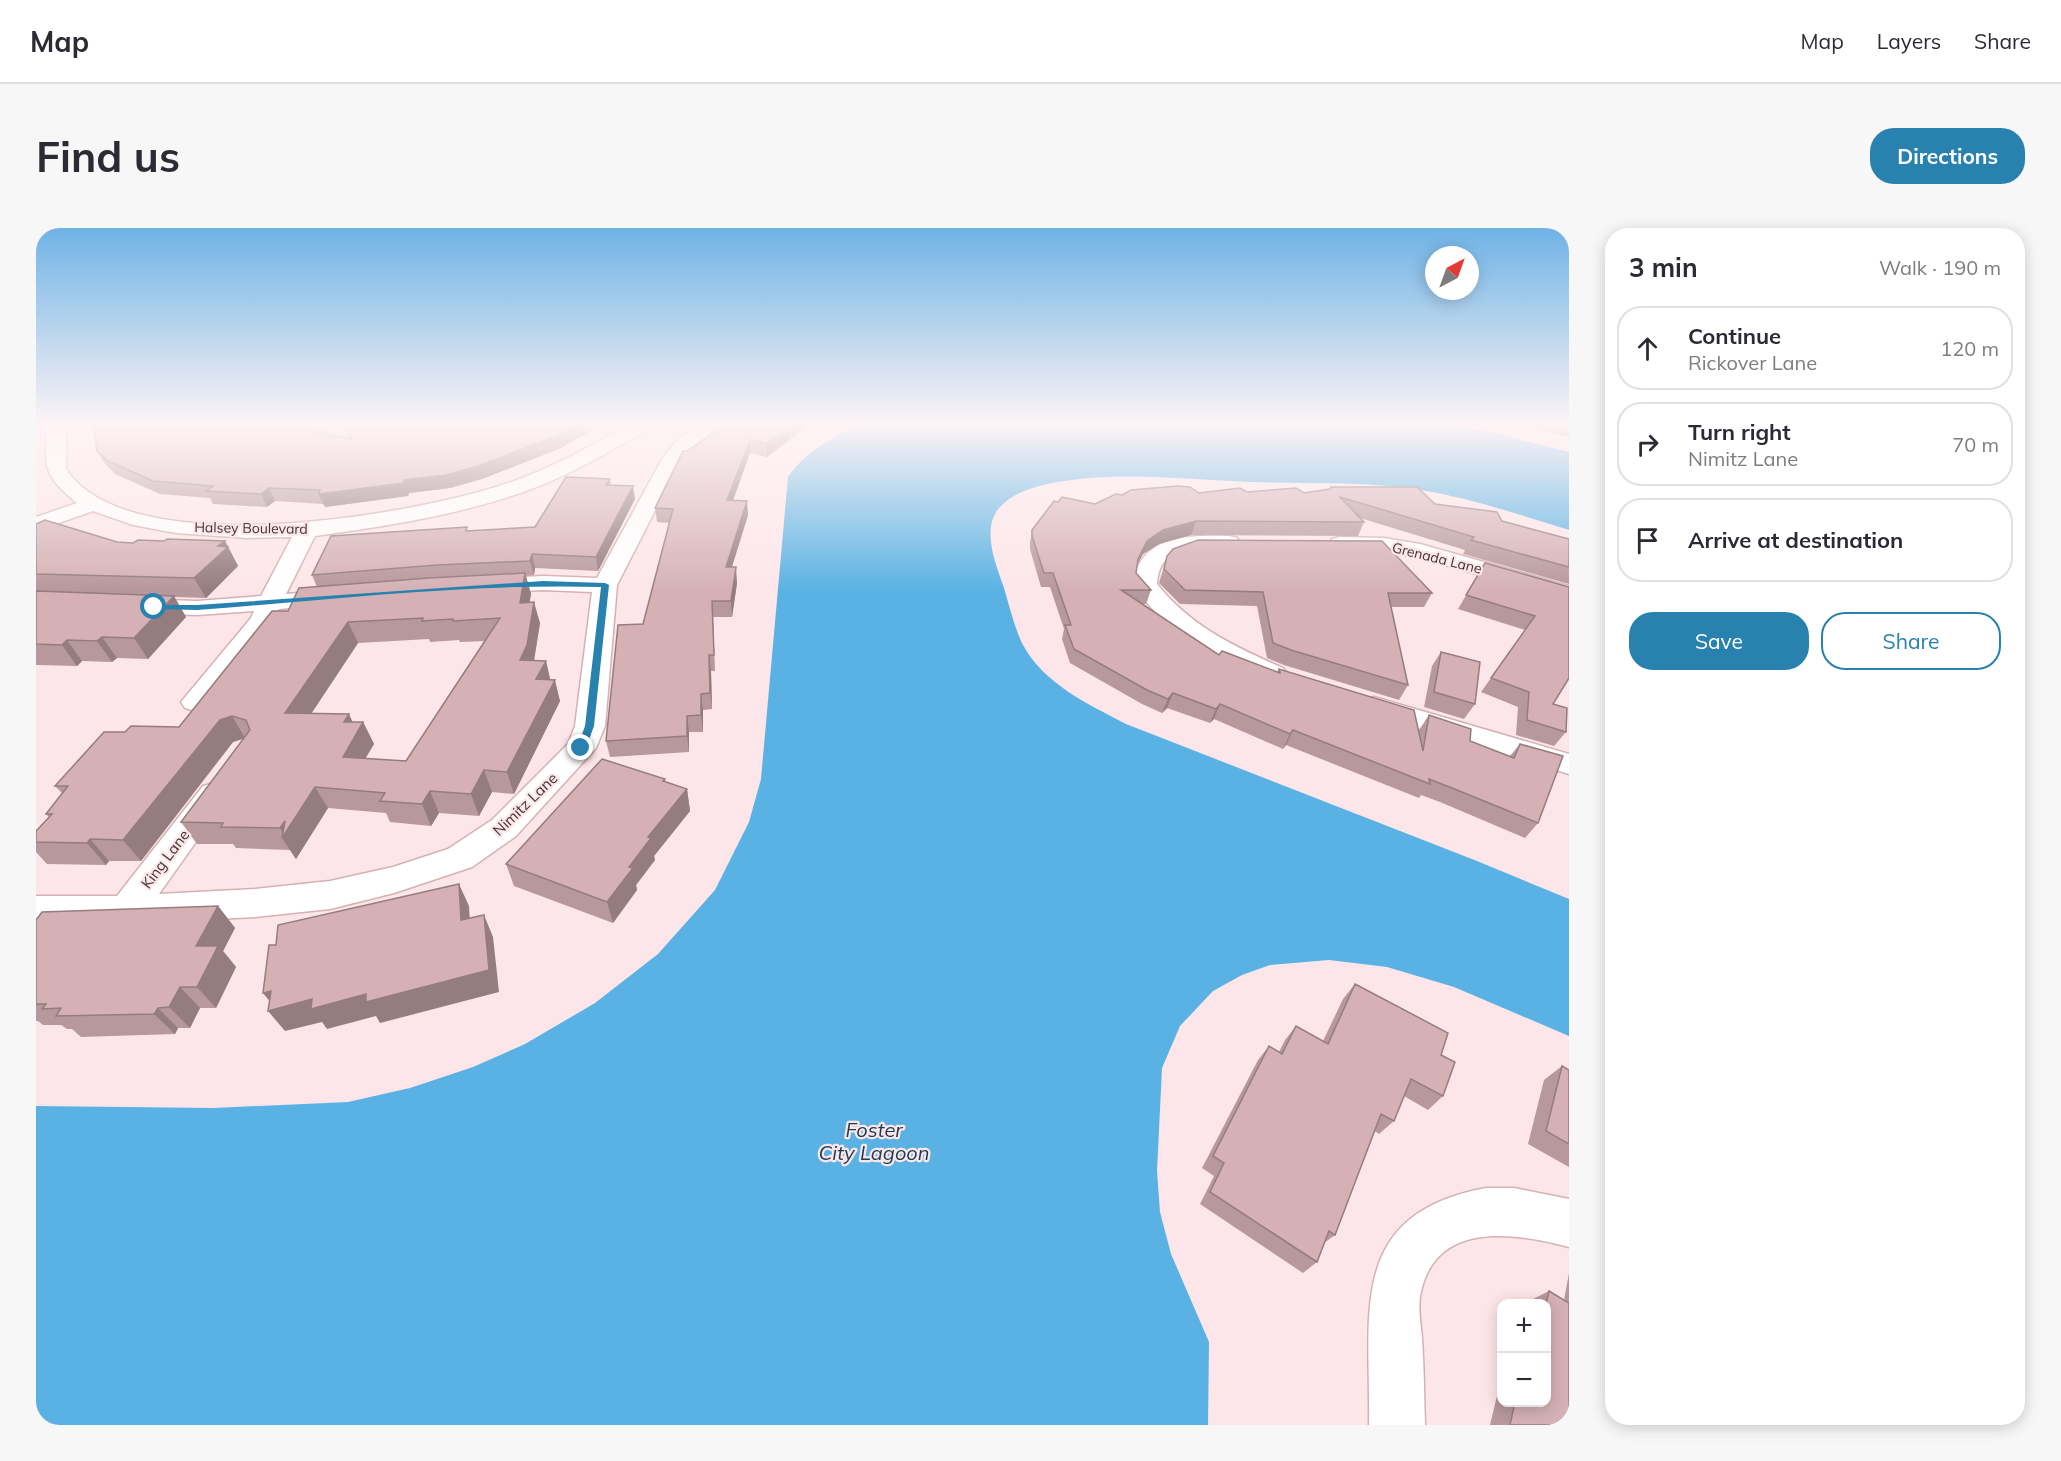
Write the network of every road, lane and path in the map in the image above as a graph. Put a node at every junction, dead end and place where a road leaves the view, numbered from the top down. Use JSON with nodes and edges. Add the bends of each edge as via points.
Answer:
{"nodes":[{"id":1,"x":63,"y":479,"type":"edge"},
{"id":2,"x":537,"y":479,"type":"edge"},
{"id":3,"x":661,"y":479,"type":"edge"},
{"id":4,"x":91,"y":505,"type":"junction"},
{"id":5,"x":36,"y":524,"type":"edge"},
{"id":6,"x":307,"y":530,"type":"junction"},
{"id":7,"x":1251,"y":543,"type":"edge"},
{"id":8,"x":1316,"y":544,"type":"edge"},
{"id":9,"x":605,"y":585,"type":"junction"},
{"id":10,"x":459,"y":588,"type":"edge"},
{"id":11,"x":1569,"y":594,"type":"edge"},
{"id":12,"x":359,"y":595,"type":"edge"},
{"id":13,"x":269,"y":603,"type":"junction"},
{"id":14,"x":119,"y":605,"type":"edge"},
{"id":15,"x":1291,"y":680,"type":"edge"},
{"id":16,"x":1353,"y":699,"type":"edge"},
{"id":17,"x":195,"y":702,"type":"dead end"},
{"id":18,"x":1569,"y":764,"type":"edge"},
{"id":19,"x":232,"y":769,"type":"edge"},
{"id":20,"x":36,"y":910,"type":"edge"},
{"id":21,"x":128,"y":910,"type":"junction"},
{"id":22,"x":1569,"y":1223,"type":"edge"},
{"id":23,"x":1397,"y":1425,"type":"edge"}],
"edges":[{"from":1,"to":4,"type":"street"},
{"from":2,"to":6,"type":"street","name":"Halsey Boulevard","via":[[452,506]]},
{"from":3,"to":9,"type":"street","name":"Nimitz Lane"},
{"from":4,"to":5,"type":"street"},
{"from":4,"to":6,"type":"street","name":"Halsey Boulevard","via":[[131,518],[185,527]]},
{"from":6,"to":13,"type":"street"},
{"from":7,"to":15,"type":"street","via":[[1208,542],[1166,550],[1150,562],[1145,585],[1160,607],[1191,631],[1235,657]]},
{"from":8,"to":11,"type":"street","name":"Grenada Lane","via":[[1384,545],[1420,551]]},
{"from":9,"to":10,"type":"street","via":[[543,583]]},
{"from":9,"to":21,"type":"street","name":"Nimitz Lane","via":[[590,726],[581,748],[504,828],[460,858],[394,880],[330,895]]},
{"from":12,"to":13,"type":"street"},
{"from":13,"to":14,"type":"street","via":[[197,608]]},
{"from":13,"to":17,"type":"street","via":[[263,620]]},
{"from":16,"to":18,"type":"street"},
{"from":19,"to":21,"type":"street","name":"King Lane"},
{"from":20,"to":21,"type":"street","name":"Nimitz Lane"},
{"from":22,"to":23,"type":"street","via":[[1521,1211],[1490,1210],[1445,1223],[1411,1252],[1400,1273],[1395,1298]]}]}
